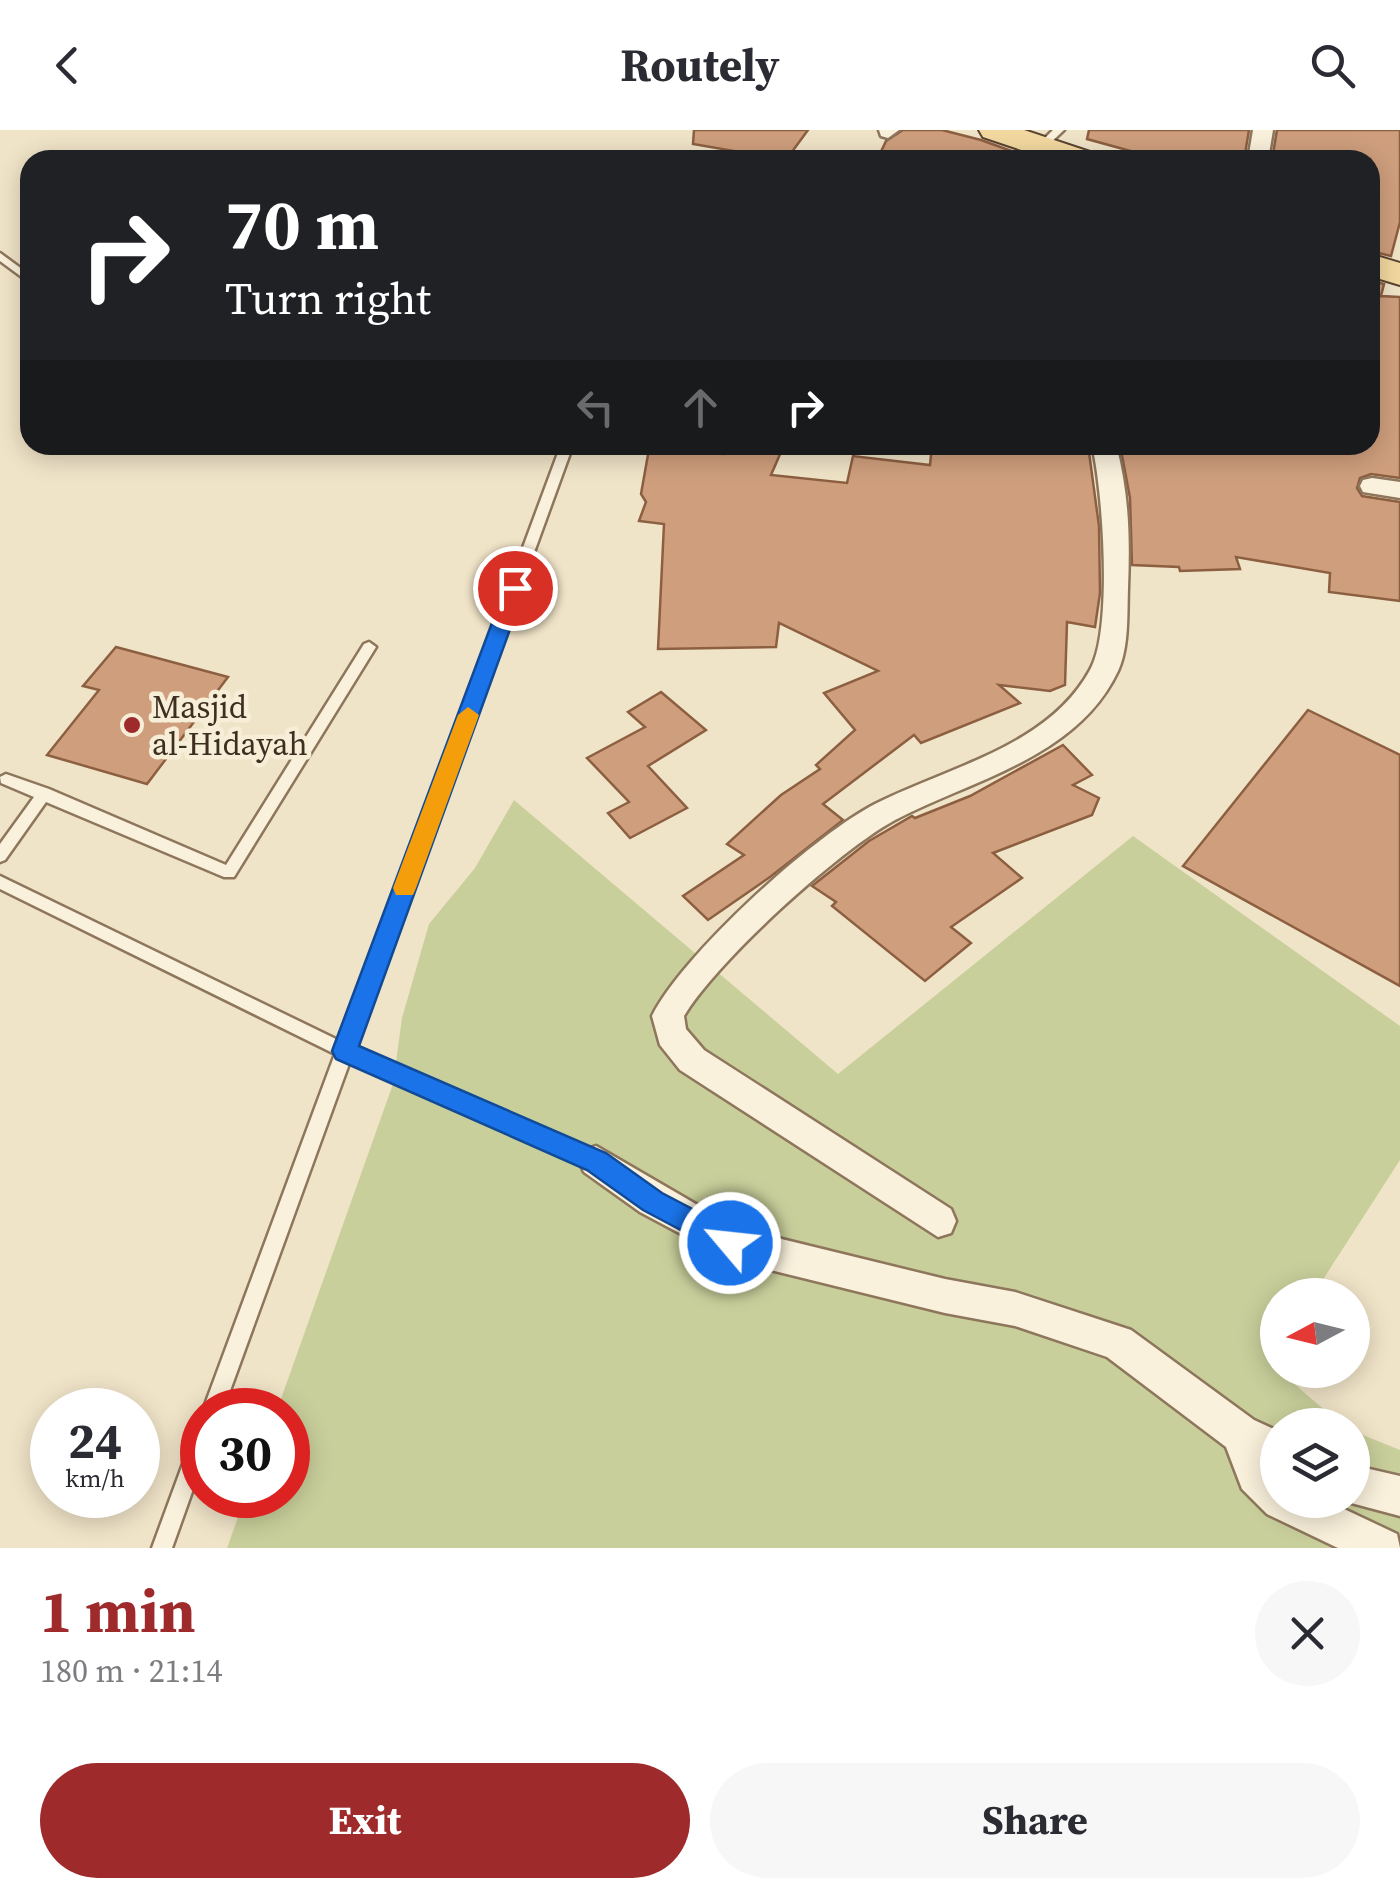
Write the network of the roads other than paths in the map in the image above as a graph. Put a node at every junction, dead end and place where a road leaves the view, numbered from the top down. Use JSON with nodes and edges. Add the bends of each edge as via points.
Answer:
{"nodes":[{"id":1,"x":994,"y":130,"type":"edge"},
{"id":2,"x":1050,"y":138,"type":"edge"},
{"id":3,"x":0,"y":256,"type":"edge"},
{"id":4,"x":20,"y":272,"type":"edge"},
{"id":5,"x":563,"y":455,"type":"edge"},
{"id":6,"x":1106,"y":455,"type":"edge"},
{"id":7,"x":1372,"y":486,"type":"dead end"},
{"id":8,"x":1400,"y":490,"type":"edge"},
{"id":9,"x":370,"y":647,"type":"dead end"},
{"id":10,"x":6,"y":779,"type":"dead end"},
{"id":11,"x":44,"y":793,"type":"junction"},
{"id":12,"x":0,"y":856,"type":"edge"},
{"id":13,"x":0,"y":882,"type":"edge"},
{"id":14,"x":345,"y":1051,"type":"junction"},
{"id":15,"x":596,"y":1161,"type":"joint"},
{"id":16,"x":938,"y":1221,"type":"dead end"},
{"id":17,"x":221,"y":1388,"type":"edge"},
{"id":18,"x":1240,"y":1434,"type":"junction"},
{"id":19,"x":1260,"y":1443,"type":"edge"},
{"id":20,"x":1260,"y":1479,"type":"edge"},
{"id":21,"x":1370,"y":1488,"type":"edge"},
{"id":22,"x":1400,"y":1496,"type":"edge"},
{"id":23,"x":180,"y":1498,"type":"edge"},
{"id":24,"x":1320,"y":1518,"type":"edge"},
{"id":25,"x":162,"y":1548,"type":"edge"},
{"id":26,"x":1382,"y":1548,"type":"edge"}],
"edges":[{"from":1,"to":2,"type":"main road"},
{"from":3,"to":4,"type":"lane"},
{"from":5,"to":14,"type":"lane"},
{"from":6,"to":16,"type":"street","via":[[1116,507],[1108,666],[1081,707],[1022,750],[854,830],[726,946],[667,1012],[669,1032],[692,1060]]},
{"from":7,"to":8,"type":"street"},
{"from":9,"to":11,"type":"lane","via":[[229,873]]},
{"from":10,"to":11,"type":"lane"},
{"from":11,"to":12,"type":"lane"},
{"from":13,"to":14,"type":"lane"},
{"from":14,"to":15,"type":"lane"},
{"from":14,"to":17,"type":"lane"},
{"from":15,"to":18,"type":"street","via":[[652,1202],[730,1243],[1015,1308],[1118,1343]]},
{"from":18,"to":19,"type":"street"},
{"from":18,"to":20,"type":"street"},
{"from":21,"to":22,"type":"street"},
{"from":23,"to":25,"type":"lane"},
{"from":24,"to":26,"type":"street"}]}
